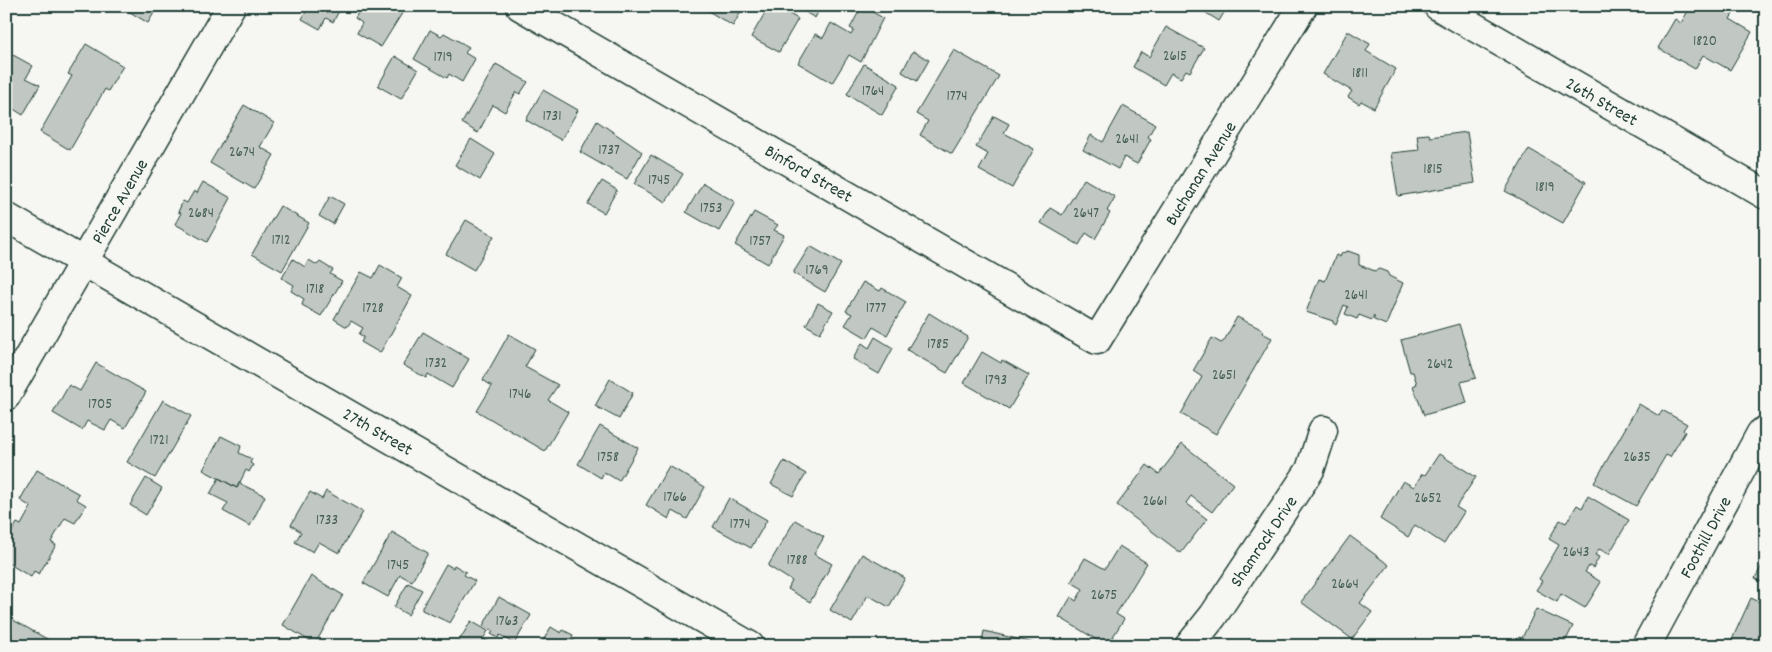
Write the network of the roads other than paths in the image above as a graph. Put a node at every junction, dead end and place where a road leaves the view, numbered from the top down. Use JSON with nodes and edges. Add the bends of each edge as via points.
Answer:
{"nodes":[{"id":1,"x":231,"y":6,"type":"edge"},
{"id":2,"x":520,"y":6,"type":"edge"},
{"id":3,"x":1303,"y":6,"type":"edge"},
{"id":4,"x":1438,"y":6,"type":"edge"},
{"id":5,"x":1766,"y":195,"type":"edge"},
{"id":6,"x":6,"y":216,"type":"edge"},
{"id":7,"x":84,"y":261,"type":"junction"},
{"id":8,"x":1097,"y":340,"type":"joint"},
{"id":9,"x":6,"y":396,"type":"edge"},
{"id":10,"x":1323,"y":430,"type":"dead end"},
{"id":11,"x":1766,"y":430,"type":"edge"},
{"id":12,"x":750,"y":646,"type":"edge"},
{"id":13,"x":1189,"y":646,"type":"edge"},
{"id":14,"x":1646,"y":646,"type":"edge"}],
"edges":[{"from":1,"to":7,"type":"street","name":"Pierce Avenue"},
{"from":2,"to":8,"type":"street","name":"Binford Street"},
{"from":3,"to":8,"type":"street","name":"Buchanan Avenue"},
{"from":4,"to":5,"type":"street","name":"26th Street"},
{"from":6,"to":7,"type":"street","name":"27th Street"},
{"from":7,"to":9,"type":"street","name":"Pierce Avenue"},
{"from":7,"to":12,"type":"street","name":"27th Street"},
{"from":10,"to":13,"type":"street","name":"Shamrock Drive","via":[[1310,470],[1213,616]]},
{"from":11,"to":14,"type":"street","name":"Foothill Drive","via":[[1761,433]]}]}
